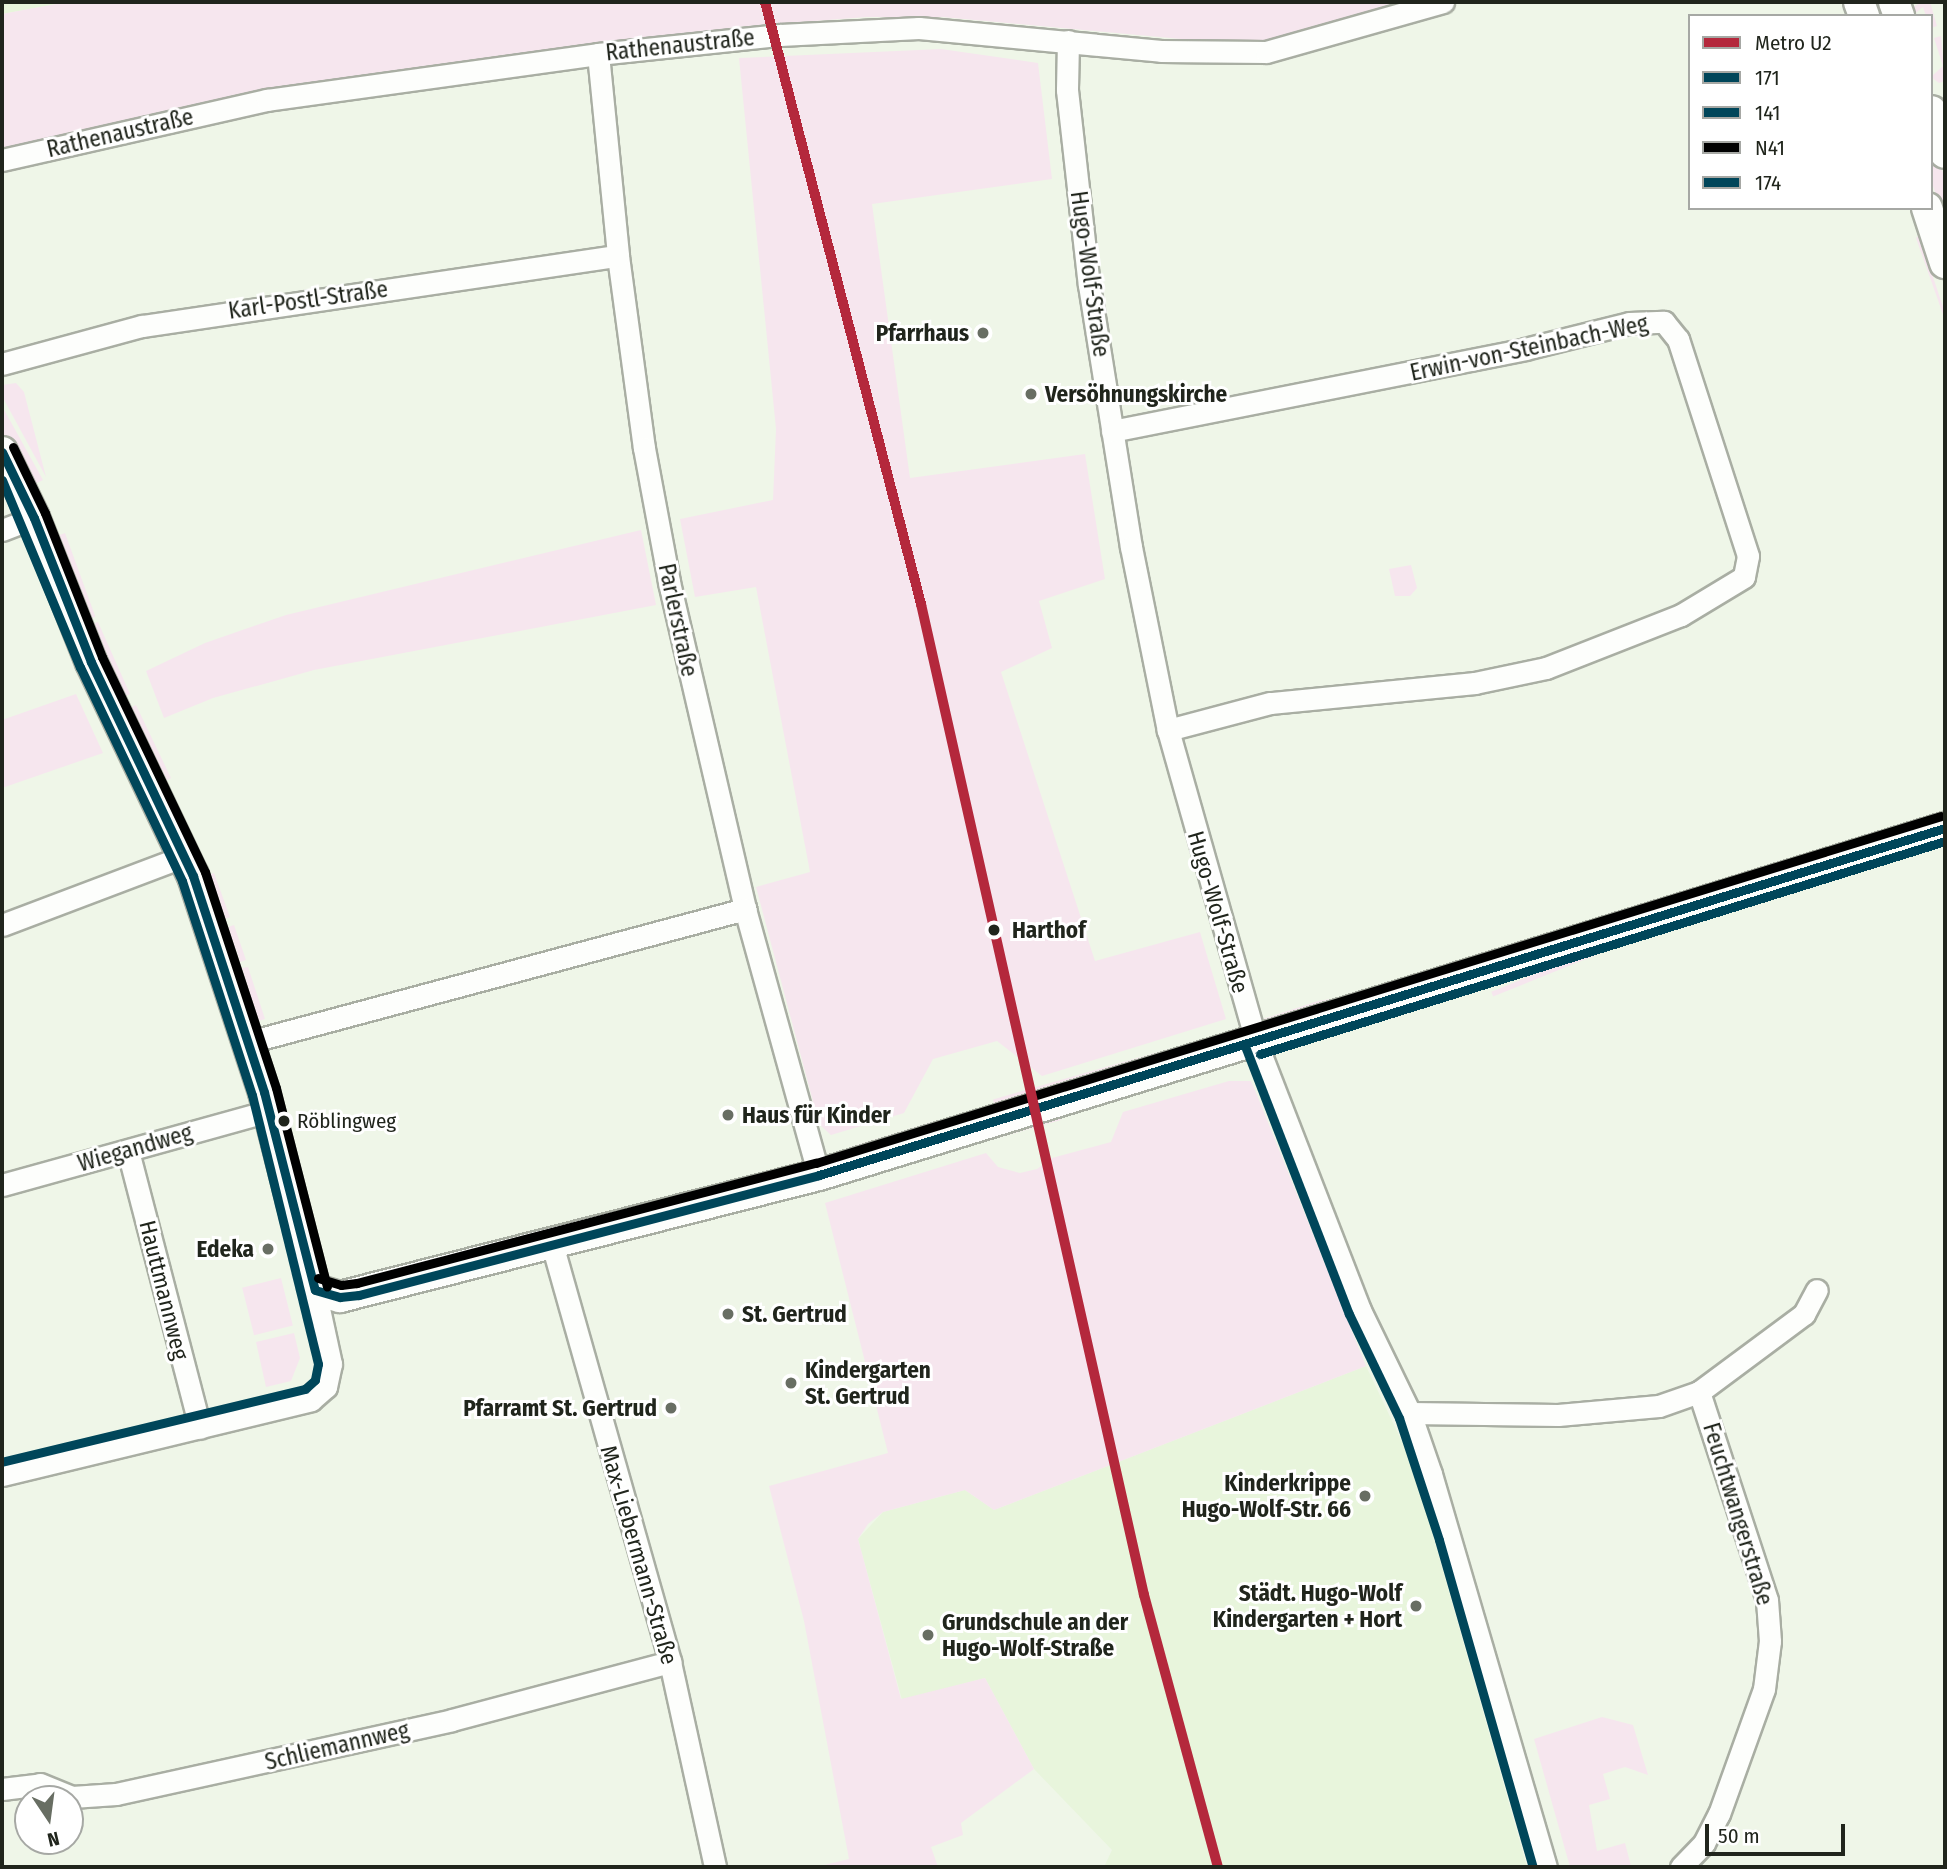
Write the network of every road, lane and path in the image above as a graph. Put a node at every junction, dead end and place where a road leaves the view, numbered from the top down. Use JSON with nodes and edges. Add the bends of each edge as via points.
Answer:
{"nodes":[{"id":1,"x":1443,"y":2,"type":"edge"},
{"id":2,"x":1068,"y":41,"type":"junction"},
{"id":3,"x":598,"y":54,"type":"junction"},
{"id":4,"x":1933,"y":117,"type":"edge"},
{"id":5,"x":1945,"y":153,"type":"edge"},
{"id":6,"x":2,"y":160,"type":"edge"},
{"id":7,"x":1928,"y":210,"type":"edge"},
{"id":8,"x":618,"y":256,"type":"junction"},
{"id":9,"x":1945,"y":263,"type":"edge"},
{"id":10,"x":2,"y":364,"type":"edge"},
{"id":11,"x":1112,"y":431,"type":"junction"},
{"id":12,"x":2,"y":453,"type":"edge"},
{"id":13,"x":34,"y":518,"type":"junction"},
{"id":14,"x":2,"y":530,"type":"edge"},
{"id":15,"x":1168,"y":730,"type":"junction"},
{"id":16,"x":1945,"y":828,"type":"edge"},
{"id":17,"x":185,"y":856,"type":"junction"},
{"id":18,"x":745,"y":909,"type":"junction"},
{"id":19,"x":2,"y":925,"type":"edge"},
{"id":20,"x":249,"y":1042,"type":"junction"},
{"id":21,"x":1256,"y":1042,"type":"junction"},
{"id":22,"x":268,"y":1111,"type":"junction"},
{"id":23,"x":128,"y":1151,"type":"junction"},
{"id":24,"x":819,"y":1175,"type":"junction"},
{"id":25,"x":2,"y":1185,"type":"edge"},
{"id":26,"x":552,"y":1244,"type":"junction"},
{"id":27,"x":315,"y":1290,"type":"junction"},
{"id":28,"x":1817,"y":1290,"type":"dead end"},
{"id":29,"x":1699,"y":1392,"type":"junction"},
{"id":30,"x":1410,"y":1413,"type":"junction"},
{"id":31,"x":200,"y":1428,"type":"junction"},
{"id":32,"x":2,"y":1475,"type":"edge"},
{"id":33,"x":670,"y":1661,"type":"junction"},
{"id":34,"x":2,"y":1789,"type":"edge"},
{"id":35,"x":715,"y":1867,"type":"edge"},
{"id":36,"x":1546,"y":1867,"type":"edge"},
{"id":37,"x":1681,"y":1867,"type":"edge"}],
"edges":[{"from":1,"to":2,"type":"street","name":"Rathenaustraße","via":[[1266,52],[1201,54]]},
{"from":2,"to":3,"type":"street","name":"Rathenaustraße","via":[[919,28],[865,29]]},
{"from":2,"to":11,"type":"street","name":"Hugo-Wolf-Straße","via":[[1067,90],[1088,285]]},
{"from":3,"to":6,"type":"street","name":"Rathenaustraße","via":[[267,100]]},
{"from":3,"to":8,"type":"street","name":"Parlerstraße"},
{"from":4,"to":5,"type":"street"},
{"from":7,"to":9,"type":"street"},
{"from":8,"to":10,"type":"street","name":"Karl-Postl-Straße","via":[[142,326]]},
{"from":8,"to":18,"type":"street","name":"Parlerstraße","via":[[668,582]]},
{"from":11,"to":15,"type":"street","name":"Hugo-Wolf-Straße"},
{"from":11,"to":15,"type":"street","name":"Erwin-von-Steinbach-Weg","via":[[1444,366],[1629,323],[1664,321],[1678,339],[1748,556],[1744,576],[1681,615],[1546,668],[1475,683],[1270,703]]},
{"from":12,"to":13,"type":"street"},
{"from":13,"to":14,"type":"street"},
{"from":13,"to":17,"type":"street","via":[[91,663]]},
{"from":15,"to":21,"type":"street","name":"Hugo-Wolf-Straße"},
{"from":16,"to":21,"type":"street"},
{"from":17,"to":19,"type":"street"},
{"from":17,"to":20,"type":"street"},
{"from":18,"to":20,"type":"street"},
{"from":18,"to":24,"type":"street","name":"Parlerstraße"},
{"from":20,"to":22,"type":"street"},
{"from":21,"to":24,"type":"street"},
{"from":21,"to":30,"type":"street","name":"Hugo-Wolf-Straße","via":[[1360,1310]]},
{"from":22,"to":23,"type":"street","name":"Wiegandweg"},
{"from":22,"to":27,"type":"street"},
{"from":23,"to":25,"type":"street","name":"Wiegandweg"},
{"from":23,"to":31,"type":"street","name":"Hauttmannweg"},
{"from":24,"to":26,"type":"street"},
{"from":26,"to":27,"type":"street","via":[[359,1295],[340,1297]]},
{"from":26,"to":33,"type":"street","name":"Max-Liebermann-Straße"},
{"from":27,"to":31,"type":"street","via":[[331,1364],[327,1387],[311,1400]]},
{"from":28,"to":29,"type":"street","via":[[1804,1314]]},
{"from":29,"to":30,"type":"street","via":[[1659,1406],[1558,1415]]},
{"from":29,"to":37,"type":"street","name":"Feuchtwangerstraße","via":[[1767,1600],[1770,1641],[1764,1689],[1718,1814],[1703,1843]]},
{"from":30,"to":36,"type":"street","name":"Hugo-Wolf-Straße","via":[[1451,1536]]},
{"from":31,"to":32,"type":"street"},
{"from":33,"to":34,"type":"street","name":"Schliemannweg","via":[[452,1720],[116,1794],[72,1797],[40,1784]]},
{"from":33,"to":35,"type":"street","name":"Max-Liebermann-Straße"}]}
